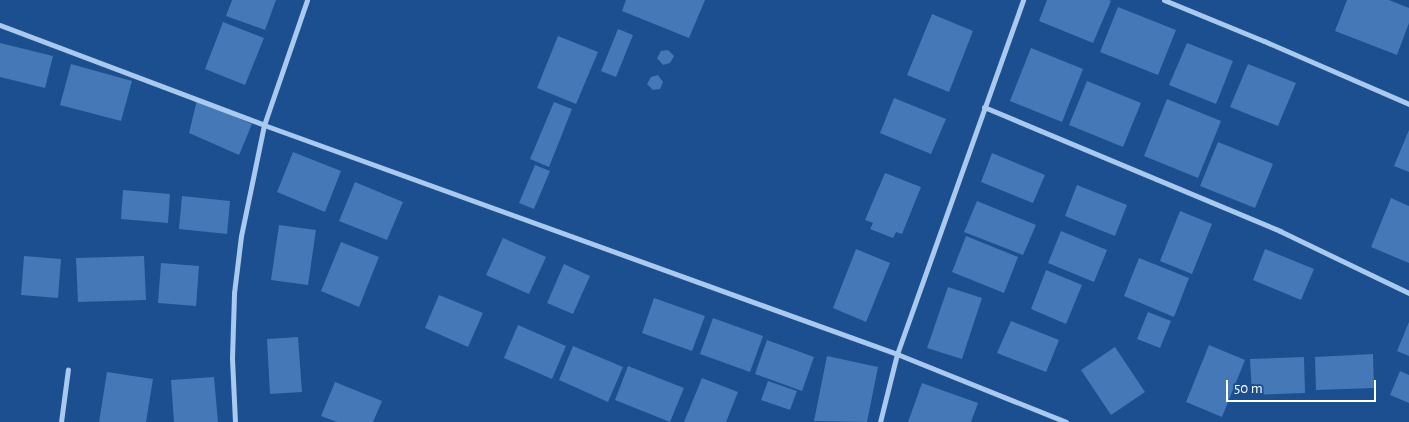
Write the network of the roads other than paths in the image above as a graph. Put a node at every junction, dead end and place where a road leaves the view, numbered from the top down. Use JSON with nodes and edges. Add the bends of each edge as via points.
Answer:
{"nodes":[{"id":1,"x":307,"y":0,"type":"edge"},
{"id":2,"x":1024,"y":0,"type":"edge"},
{"id":3,"x":1164,"y":0,"type":"edge"},
{"id":4,"x":0,"y":25,"type":"edge"},
{"id":5,"x":1409,"y":104,"type":"edge"},
{"id":6,"x":984,"y":107,"type":"junction"},
{"id":7,"x":264,"y":125,"type":"junction"},
{"id":8,"x":1409,"y":293,"type":"edge"},
{"id":9,"x":897,"y":354,"type":"junction"},
{"id":10,"x":68,"y":369,"type":"dead end"},
{"id":11,"x":61,"y":422,"type":"edge"},
{"id":12,"x":235,"y":422,"type":"edge"},
{"id":13,"x":880,"y":422,"type":"edge"},
{"id":14,"x":1066,"y":422,"type":"edge"}],
"edges":[{"from":1,"to":7,"type":"street"},
{"from":2,"to":6,"type":"street"},
{"from":3,"to":5,"type":"street"},
{"from":4,"to":7,"type":"street"},
{"from":6,"to":8,"type":"street","via":[[1280,230]]},
{"from":6,"to":9,"type":"street"},
{"from":7,"to":9,"type":"street"},
{"from":7,"to":12,"type":"street","via":[[241,236],[234,293],[232,358]]},
{"from":9,"to":13,"type":"street"},
{"from":9,"to":14,"type":"street"},
{"from":10,"to":11,"type":"street"}]}
